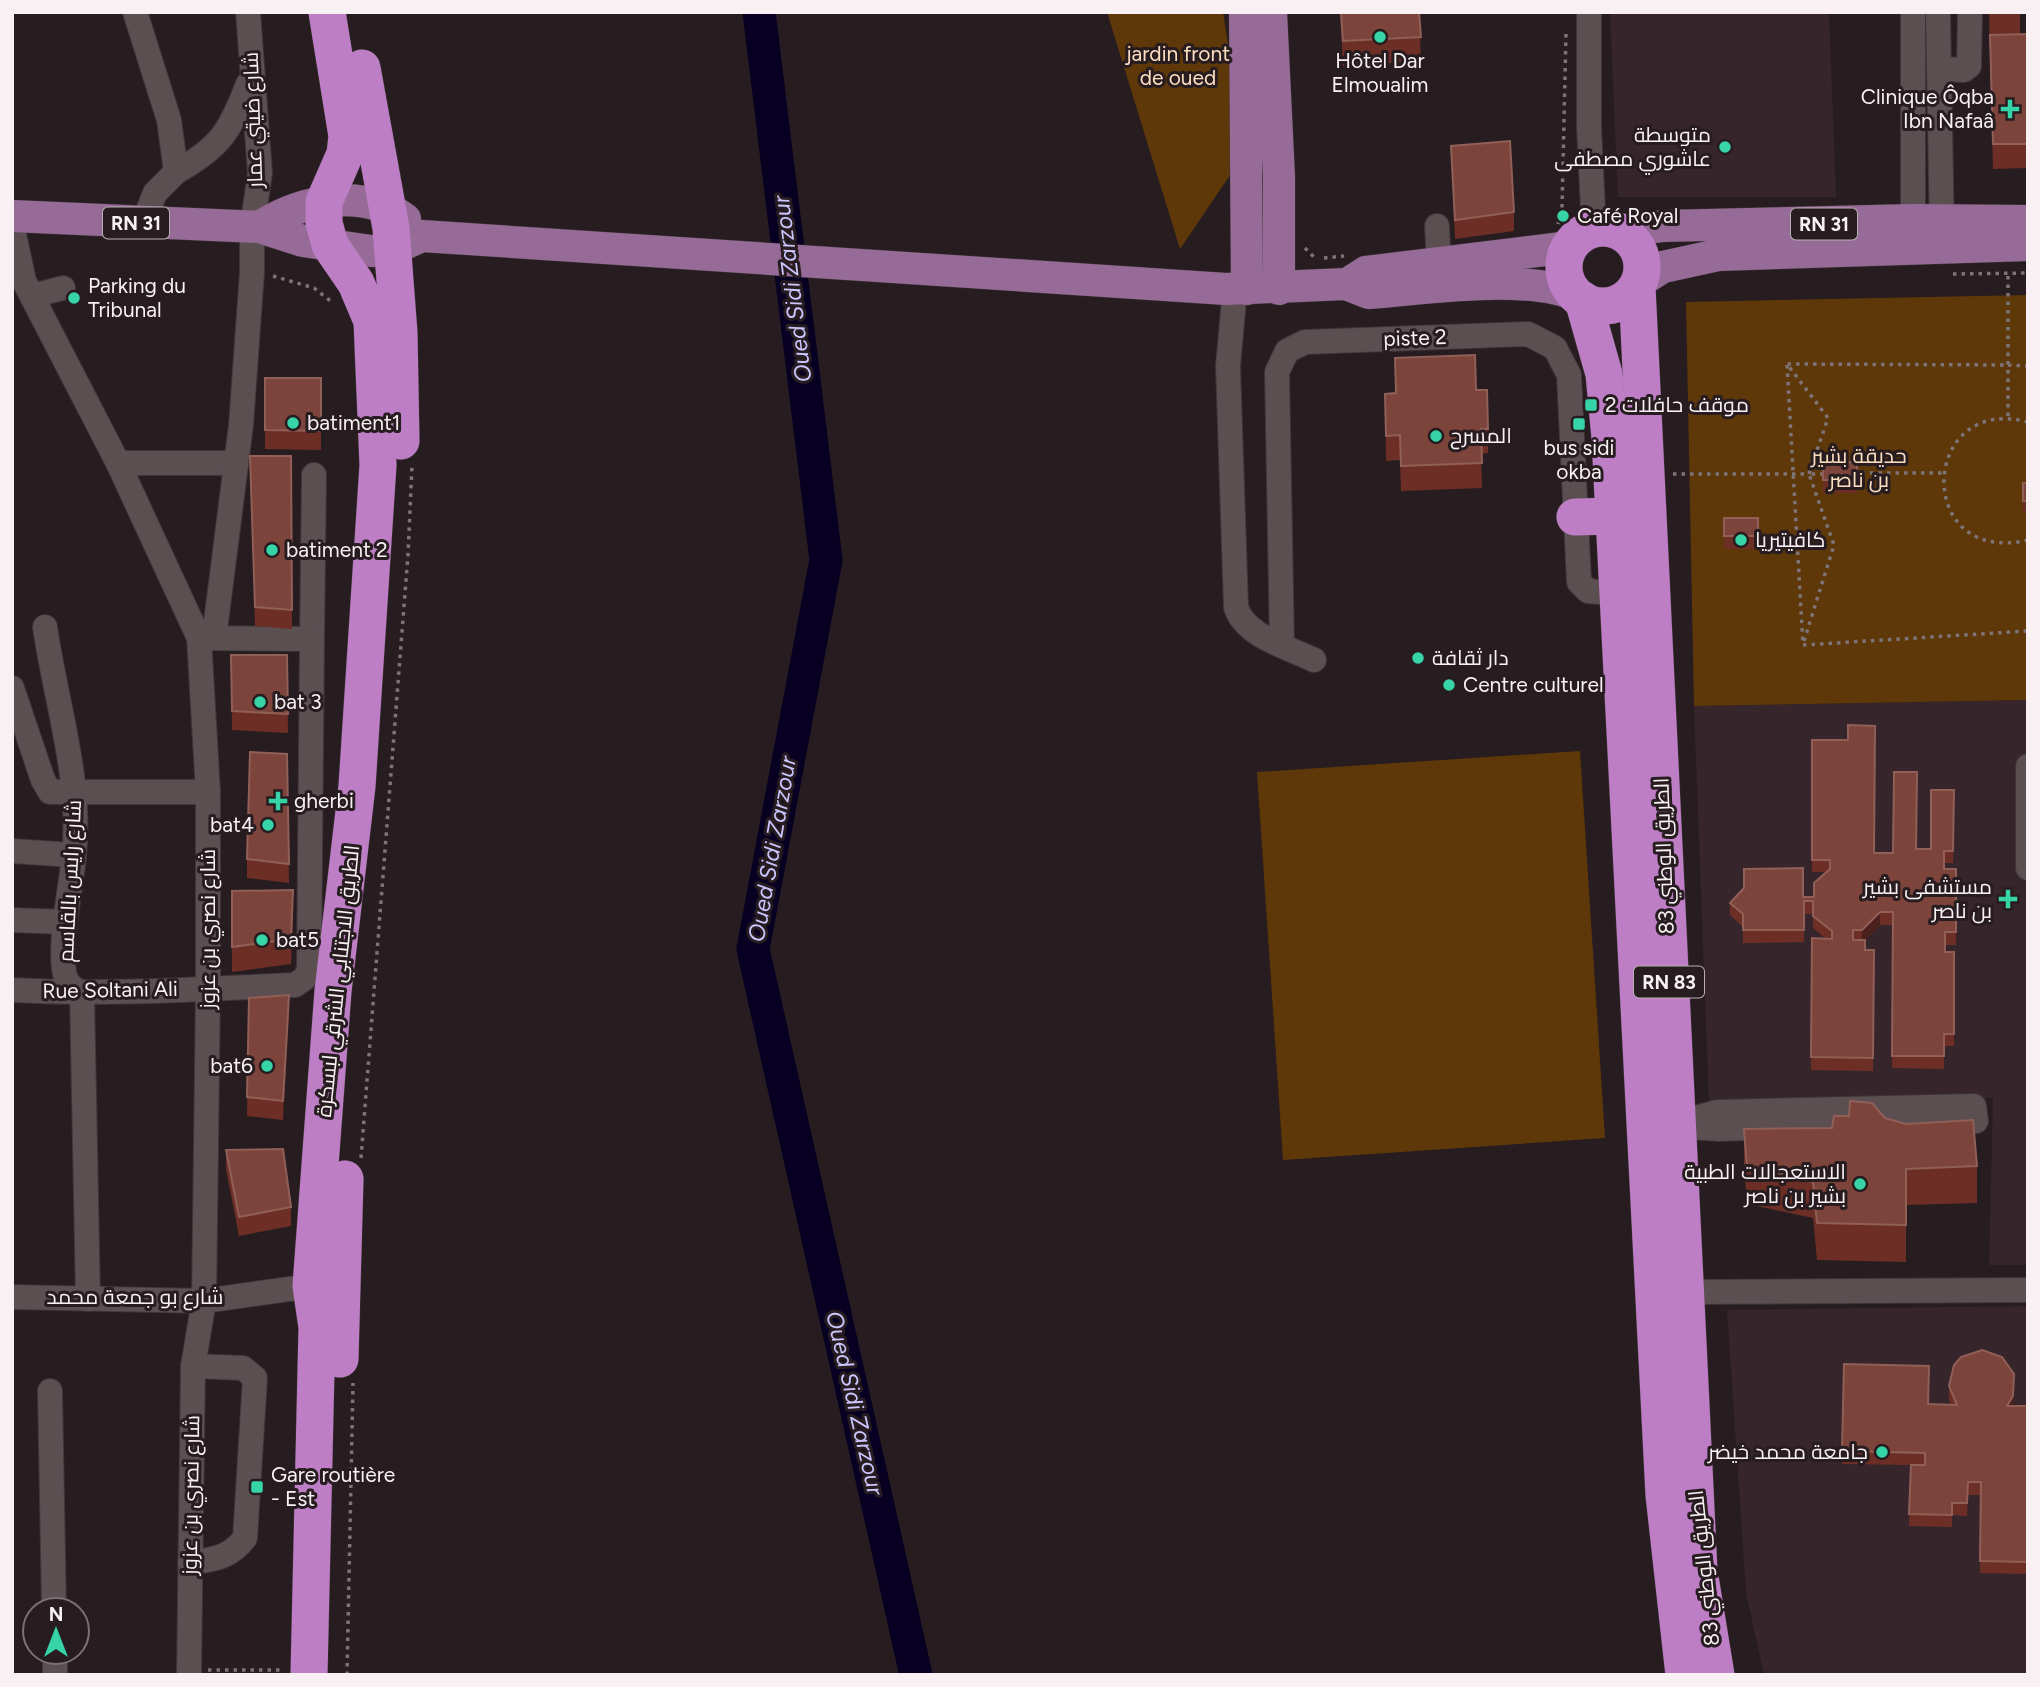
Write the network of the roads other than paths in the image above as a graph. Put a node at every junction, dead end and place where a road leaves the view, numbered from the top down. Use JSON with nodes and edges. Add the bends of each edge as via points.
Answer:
{"nodes":[{"id":1,"x":135,"y":12,"type":"edge"},
{"id":2,"x":248,"y":12,"type":"edge"},
{"id":3,"x":327,"y":12,"type":"edge"},
{"id":4,"x":351,"y":12,"type":"edge"},
{"id":5,"x":1245,"y":12,"type":"edge"},
{"id":6,"x":1271,"y":12,"type":"edge"},
{"id":7,"x":1913,"y":12,"type":"edge"},
{"id":8,"x":1938,"y":12,"type":"edge"},
{"id":9,"x":1970,"y":12,"type":"edge"},
{"id":10,"x":1578,"y":17,"type":"edge"},
{"id":11,"x":1939,"y":69,"type":"junction"},
{"id":12,"x":251,"y":78,"type":"junction"},
{"id":13,"x":176,"y":172,"type":"junction"},
{"id":14,"x":324,"y":201,"type":"junction"},
{"id":15,"x":388,"y":207,"type":"junction"},
{"id":16,"x":12,"y":216,"type":"edge"},
{"id":17,"x":2028,"y":221,"type":"edge"},
{"id":18,"x":143,"y":223,"type":"junction"},
{"id":19,"x":12,"y":225,"type":"edge"},
{"id":20,"x":1437,"y":226,"type":"dead end"},
{"id":21,"x":256,"y":227,"type":"junction"},
{"id":22,"x":1583,"y":234,"type":"junction"},
{"id":23,"x":415,"y":241,"type":"junction"},
{"id":24,"x":1932,"y":242,"type":"junction"},
{"id":25,"x":330,"y":245,"type":"junction"},
{"id":26,"x":2028,"y":245,"type":"edge"},
{"id":27,"x":1439,"y":265,"type":"junction"},
{"id":28,"x":1346,"y":285,"type":"junction"},
{"id":29,"x":1638,"y":285,"type":"junction"},
{"id":30,"x":63,"y":288,"type":"dead end"},
{"id":31,"x":1236,"y":289,"type":"junction"},
{"id":32,"x":1279,"y":289,"type":"junction"},
{"id":33,"x":32,"y":296,"type":"junction"},
{"id":34,"x":1580,"y":298,"type":"junction"},
{"id":35,"x":118,"y":463,"type":"junction"},
{"id":36,"x":236,"y":463,"type":"junction"},
{"id":37,"x":314,"y":475,"type":"dead end"},
{"id":38,"x":1614,"y":516,"type":"junction"},
{"id":39,"x":1575,"y":517,"type":"junction"},
{"id":40,"x":1619,"y":594,"type":"junction"},
{"id":41,"x":46,"y":627,"type":"dead end"},
{"id":42,"x":207,"y":638,"type":"junction"},
{"id":43,"x":312,"y":639,"type":"junction"},
{"id":44,"x":1282,"y":645,"type":"junction"},
{"id":45,"x":1314,"y":660,"type":"dead end"},
{"id":46,"x":12,"y":688,"type":"edge"},
{"id":47,"x":2028,"y":766,"type":"edge"},
{"id":48,"x":75,"y":792,"type":"junction"},
{"id":49,"x":208,"y":792,"type":"junction"},
{"id":50,"x":12,"y":851,"type":"edge"},
{"id":51,"x":74,"y":855,"type":"junction"},
{"id":52,"x":2028,"y":868,"type":"edge"},
{"id":53,"x":12,"y":920,"type":"edge"},
{"id":54,"x":65,"y":922,"type":"junction"},
{"id":55,"x":208,"y":989,"type":"junction"},
{"id":56,"x":12,"y":990,"type":"edge"},
{"id":57,"x":82,"y":993,"type":"junction"},
{"id":58,"x":1718,"y":1120,"type":"junction"},
{"id":59,"x":1660,"y":1127,"type":"junction"},
{"id":60,"x":326,"y":1288,"type":"junction"},
{"id":61,"x":2028,"y":1290,"type":"edge"},
{"id":62,"x":1684,"y":1292,"type":"junction"},
{"id":63,"x":12,"y":1297,"type":"edge"},
{"id":64,"x":88,"y":1299,"type":"junction"},
{"id":65,"x":204,"y":1301,"type":"junction"},
{"id":66,"x":193,"y":1366,"type":"junction"},
{"id":67,"x":50,"y":1391,"type":"dead end"},
{"id":68,"x":190,"y":1563,"type":"junction"},
{"id":69,"x":54,"y":1596,"type":"edge"},
{"id":70,"x":297,"y":1672,"type":"edge"},
{"id":71,"x":189,"y":1675,"type":"edge"},
{"id":72,"x":333,"y":1675,"type":"edge"},
{"id":73,"x":1684,"y":1675,"type":"edge"},
{"id":74,"x":1716,"y":1675,"type":"edge"}],
"edges":[{"from":1,"to":13,"type":"street","via":[[169,120]]},
{"from":2,"to":12,"type":"street","name":"شارع ضيتي عمار"},
{"from":3,"to":14,"type":"highway","name":"الطريق الاجتنابي الشرقي لبسكرة","via":[[347,136],[345,154]]},
{"from":4,"to":15,"type":"highway","name":"الطريق الاجتنابي الشرقي لبسكرة"},
{"from":5,"to":31,"type":"main road"},
{"from":6,"to":32,"type":"main road"},
{"from":7,"to":24,"type":"street"},
{"from":8,"to":11,"type":"street"},
{"from":9,"to":11,"type":"street","via":[[1969,66]]},
{"from":10,"to":22,"type":"street","via":[[1589,127]]},
{"from":11,"to":24,"type":"street"},
{"from":12,"to":13,"type":"street","via":[[232,126],[200,159]]},
{"from":12,"to":21,"type":"street","name":"شارع ضيتي عمار","via":[[260,173]]},
{"from":13,"to":18,"type":"street","via":[[155,193]]},
{"from":14,"to":15,"type":"main road","number":"RN 31"},
{"from":14,"to":21,"type":"main road","number":"RN 31"},
{"from":14,"to":25,"type":"highway","name":"الطريق الاجتنابي الشرقي لبسكرة"},
{"from":15,"to":23,"type":"highway","name":"الطريق الاجتنابي الشرقي لبسكرة"},
{"from":16,"to":18,"type":"main road","number":"RN 31"},
{"from":17,"to":24,"type":"main road","number":"RN 31"},
{"from":18,"to":21,"type":"main road","number":"RN 31"},
{"from":19,"to":33,"type":"street","name":"شارع نصري بن عزوز","via":[[24,281]]},
{"from":20,"to":27,"type":"street"},
{"from":21,"to":25,"type":"main road","number":"RN 31"},
{"from":21,"to":36,"type":"street","name":"شارع ضيتي عمار"},
{"from":22,"to":24,"type":"main road","number":"RN 31","via":[[1662,226]]},
{"from":22,"to":27,"type":"main road","number":"RN 31"},
{"from":22,"to":29,"type":"highway","via":[[1639,251]]},
{"from":22,"to":34,"type":"highway","via":[[1565,273]]},
{"from":23,"to":25,"type":"main road","number":"RN 31","via":[[371,251]]},
{"from":23,"to":31,"type":"main road","number":"RN 31"},
{"from":23,"to":60,"type":"highway","name":"الطريق الاجتنابي الشرقي لبسكرة","via":[[400,367],[398,563],[349,1096]]},
{"from":24,"to":26,"type":"main road"},
{"from":24,"to":29,"type":"main road","via":[[1718,255],[1662,267]]},
{"from":25,"to":60,"type":"highway","name":"الطريق الاجتنابي الشرقي لبسكرة","via":[[356,283],[372,321],[377,464],[359,760],[333,991]]},
{"from":27,"to":28,"type":"main road","number":"RN 31","via":[[1366,272]]},
{"from":28,"to":32,"type":"main road","number":"RN 31"},
{"from":28,"to":34,"type":"main road","number":"RN 31","via":[[1369,293],[1542,286]]},
{"from":29,"to":34,"type":"highway","via":[[1618,303],[1594,305]]},
{"from":29,"to":59,"type":"highway","name":"الطريق الوطني 83","number":"RN 83"},
{"from":30,"to":33,"type":"street"},
{"from":31,"to":32,"type":"main road","number":"RN 31"},
{"from":31,"to":44,"type":"street","via":[[1228,366],[1236,607],[1250,628]]},
{"from":33,"to":35,"type":"street","name":"شارع نصري بن عزوز"},
{"from":34,"to":38,"type":"highway","name":"الطريق الوطني 83","number":"RN 83","via":[[1604,374]]},
{"from":35,"to":36,"type":"street"},
{"from":35,"to":42,"type":"street","name":"شارع نصري بن عزوز"},
{"from":36,"to":42,"type":"street","name":"شارع ضيتي عمار"},
{"from":37,"to":43,"type":"street","name":"Rue Soltani Ali"},
{"from":38,"to":39,"type":"highway"},
{"from":38,"to":40,"type":"highway","name":"الطريق الوطني 83","number":"RN 83"},
{"from":39,"to":40,"type":"street","name":"piste 2","via":[[1578,582],[1588,591]]},
{"from":39,"to":44,"type":"street","name":"piste 2","via":[[1569,375],[1562,355],[1547,341],[1517,334],[1295,345],[1282,357],[1277,372]]},
{"from":40,"to":59,"type":"highway","name":"الطريق الوطني 83","number":"RN 83"},
{"from":41,"to":48,"type":"street","name":"شارع رايس بالقاسم"},
{"from":42,"to":43,"type":"street"},
{"from":42,"to":49,"type":"street","name":"شارع نصري بن عزوز"},
{"from":43,"to":55,"type":"street","name":"Rue Soltani Ali","via":[[309,969],[295,985]]},
{"from":44,"to":45,"type":"street"},
{"from":46,"to":48,"type":"street","via":[[46,786],[55,793]]},
{"from":47,"to":52,"type":"street"},
{"from":48,"to":49,"type":"street"},
{"from":48,"to":51,"type":"street","name":"شارع رايس بالقاسم"},
{"from":49,"to":55,"type":"street","name":"شارع نصري بن عزوز"},
{"from":50,"to":51,"type":"street"},
{"from":51,"to":54,"type":"street","name":"شارع رايس بالقاسم"},
{"from":53,"to":54,"type":"street"},
{"from":54,"to":57,"type":"street","name":"شارع رايس بالقاسم","via":[[65,974],[69,984]]},
{"from":55,"to":57,"type":"street","name":"Rue Soltani Ali"},
{"from":55,"to":65,"type":"street","name":"شارع نصري بن عزوز"},
{"from":56,"to":57,"type":"street","name":"Rue Soltani Ali"},
{"from":57,"to":64,"type":"street","name":"شارع رايس بالقاسم"},
{"from":58,"to":58,"type":"street","via":[[1976,1121],[1974,1106]]},
{"from":58,"to":59,"type":"street"},
{"from":59,"to":62,"type":"highway","name":"الطريق الوطني 83","number":"RN 83"},
{"from":59,"to":73,"type":"highway","name":"الطريق الوطني 83","number":"RN 83","via":[[1664,1495]]},
{"from":60,"to":65,"type":"street","name":"شارع بو جمعة محمد"},
{"from":60,"to":70,"type":"highway","name":"الطريق الاجتنابي الشرقي لبسكرة","via":[[317,1327]]},
{"from":60,"to":72,"type":"highway","name":"الطريق الاجتنابي الشرقي لبسكرة"},
{"from":61,"to":62,"type":"street"},
{"from":62,"to":74,"type":"highway","name":"الطريق الوطني 83","number":"RN 83","via":[[1699,1571]]},
{"from":63,"to":64,"type":"street","name":"شارع بو جمعة محمد"},
{"from":64,"to":65,"type":"street","name":"شارع بو جمعة محمد"},
{"from":65,"to":66,"type":"street","name":"شارع نصري بن عزوز"},
{"from":66,"to":68,"type":"street","name":"شارع نصري بن عزوز"},
{"from":66,"to":68,"type":"street","via":[[243,1368],[255,1378],[245,1538],[224,1558]]},
{"from":67,"to":69,"type":"street"},
{"from":68,"to":71,"type":"street","name":"شارع نصري بن عزوز"}]}
